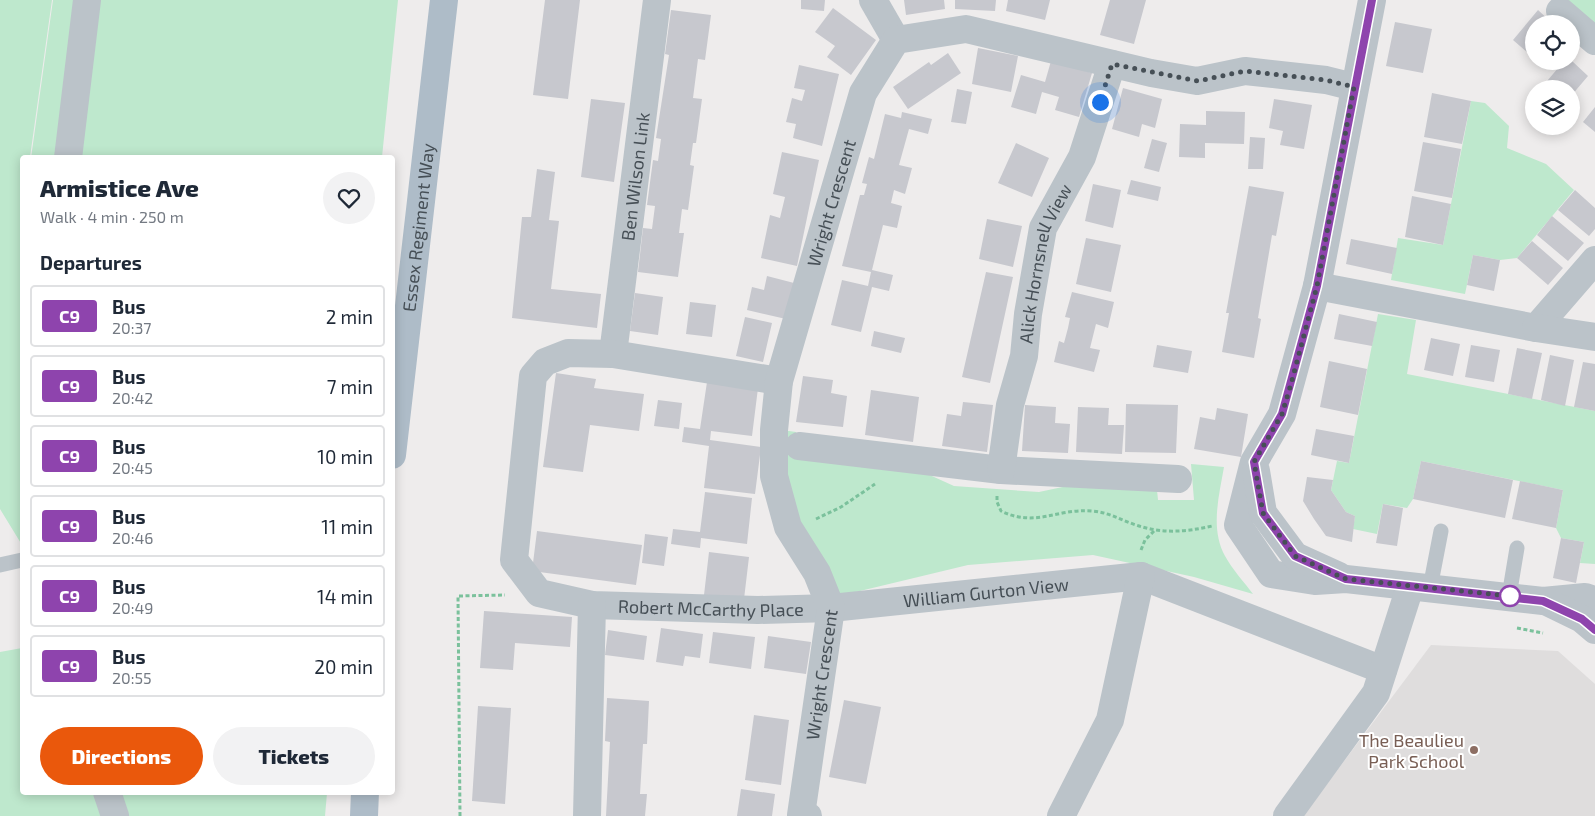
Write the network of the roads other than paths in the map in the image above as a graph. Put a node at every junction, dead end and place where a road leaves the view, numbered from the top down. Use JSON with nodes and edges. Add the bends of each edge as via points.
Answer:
{"nodes":[{"id":1,"x":87,"y":0,"type":"edge"},
{"id":2,"x":444,"y":0,"type":"edge"},
{"id":3,"x":657,"y":0,"type":"edge"},
{"id":4,"x":873,"y":0,"type":"edge"},
{"id":5,"x":1372,"y":0,"type":"edge"},
{"id":6,"x":1560,"y":11,"type":"dead end"},
{"id":7,"x":896,"y":40,"type":"junction"},
{"id":8,"x":1595,"y":41,"type":"edge"},
{"id":9,"x":1112,"y":64,"type":"junction"},
{"id":10,"x":1354,"y":87,"type":"junction"},
{"id":11,"x":68,"y":155,"type":"edge"},
{"id":12,"x":1595,"y":260,"type":"edge"},
{"id":13,"x":1317,"y":286,"type":"junction"},
{"id":14,"x":1536,"y":328,"type":"junction"},
{"id":15,"x":1595,"y":337,"type":"edge"},
{"id":16,"x":613,"y":354,"type":"junction"},
{"id":17,"x":779,"y":381,"type":"junction"},
{"id":18,"x":395,"y":429,"type":"edge"},
{"id":19,"x":799,"y":446,"type":"dead end"},
{"id":20,"x":1001,"y":470,"type":"junction"},
{"id":21,"x":1178,"y":479,"type":"dead end"},
{"id":22,"x":1440,"y":531,"type":"dead end"},
{"id":23,"x":1517,"y":548,"type":"dead end"},
{"id":24,"x":20,"y":560,"type":"edge"},
{"id":25,"x":0,"y":564,"type":"edge"},
{"id":26,"x":1140,"y":565,"type":"junction"},
{"id":27,"x":1420,"y":588,"type":"junction"},
{"id":28,"x":1509,"y":596,"type":"junction"},
{"id":29,"x":1595,"y":600,"type":"edge"},
{"id":30,"x":1543,"y":601,"type":"junction"},
{"id":31,"x":592,"y":605,"type":"junction"},
{"id":32,"x":831,"y":608,"type":"junction"},
{"id":33,"x":1595,"y":630,"type":"edge"},
{"id":34,"x":1383,"y":670,"type":"junction"},
{"id":35,"x":108,"y":795,"type":"edge"},
{"id":36,"x":366,"y":795,"type":"edge"},
{"id":37,"x":115,"y":816,"type":"edge"},
{"id":38,"x":364,"y":816,"type":"edge"},
{"id":39,"x":587,"y":816,"type":"edge"},
{"id":40,"x":803,"y":816,"type":"edge"},
{"id":41,"x":1061,"y":816,"type":"edge"},
{"id":42,"x":1287,"y":816,"type":"edge"}],
"edges":[{"from":1,"to":11,"type":"street"},
{"from":2,"to":18,"type":"main road","name":"Essex Regiment Way"},
{"from":3,"to":16,"type":"street","name":"Ben Wilson Link"},
{"from":4,"to":7,"type":"street"},
{"from":5,"to":10,"type":"street"},
{"from":6,"to":8,"type":"street"},
{"from":7,"to":9,"type":"street","via":[[966,28]]},
{"from":7,"to":17,"type":"street","name":"Wright Crescent","via":[[863,93]]},
{"from":9,"to":10,"type":"street","via":[[1198,81],[1245,71],[1326,80]]},
{"from":9,"to":20,"type":"street","name":"Alick Hornsnell View","via":[[1082,157],[1043,228],[1024,356],[1010,405]]},
{"from":10,"to":13,"type":"street"},
{"from":12,"to":14,"type":"street"},
{"from":13,"to":14,"type":"street"},
{"from":13,"to":27,"type":"street","via":[[1282,414],[1254,462],[1238,525],[1271,574],[1315,581],[1346,579]]},
{"from":14,"to":15,"type":"street"},
{"from":16,"to":17,"type":"street"},
{"from":16,"to":31,"type":"street","name":"Robert McCarthy Place","via":[[568,353],[545,362],[533,376],[514,560],[539,593]]},
{"from":17,"to":32,"type":"street","name":"Wright Crescent","via":[[774,476],[791,532],[818,573]]},
{"from":19,"to":20,"type":"street"},
{"from":20,"to":21,"type":"street"},
{"from":22,"to":27,"type":"lane"},
{"from":23,"to":28,"type":"lane"},
{"from":24,"to":25,"type":"lane"},
{"from":26,"to":32,"type":"street","name":"William Gurton View"},
{"from":26,"to":34,"type":"street","name":"William Gurton View"},
{"from":26,"to":41,"type":"street","via":[[1110,720]]},
{"from":27,"to":28,"type":"street"},
{"from":27,"to":34,"type":"street"},
{"from":28,"to":30,"type":"street"},
{"from":29,"to":30,"type":"street","via":[[1585,597]]},
{"from":30,"to":33,"type":"street","via":[[1582,619]]},
{"from":31,"to":32,"type":"street","name":"Robert McCarthy Place","via":[[758,610]]},
{"from":31,"to":39,"type":"street","name":"Robert McCarthy Place"},
{"from":32,"to":40,"type":"street","name":"Wright Crescent"},
{"from":34,"to":42,"type":"street","via":[[1376,693]]},
{"from":35,"to":37,"type":"street"},
{"from":36,"to":38,"type":"main road"}]}
